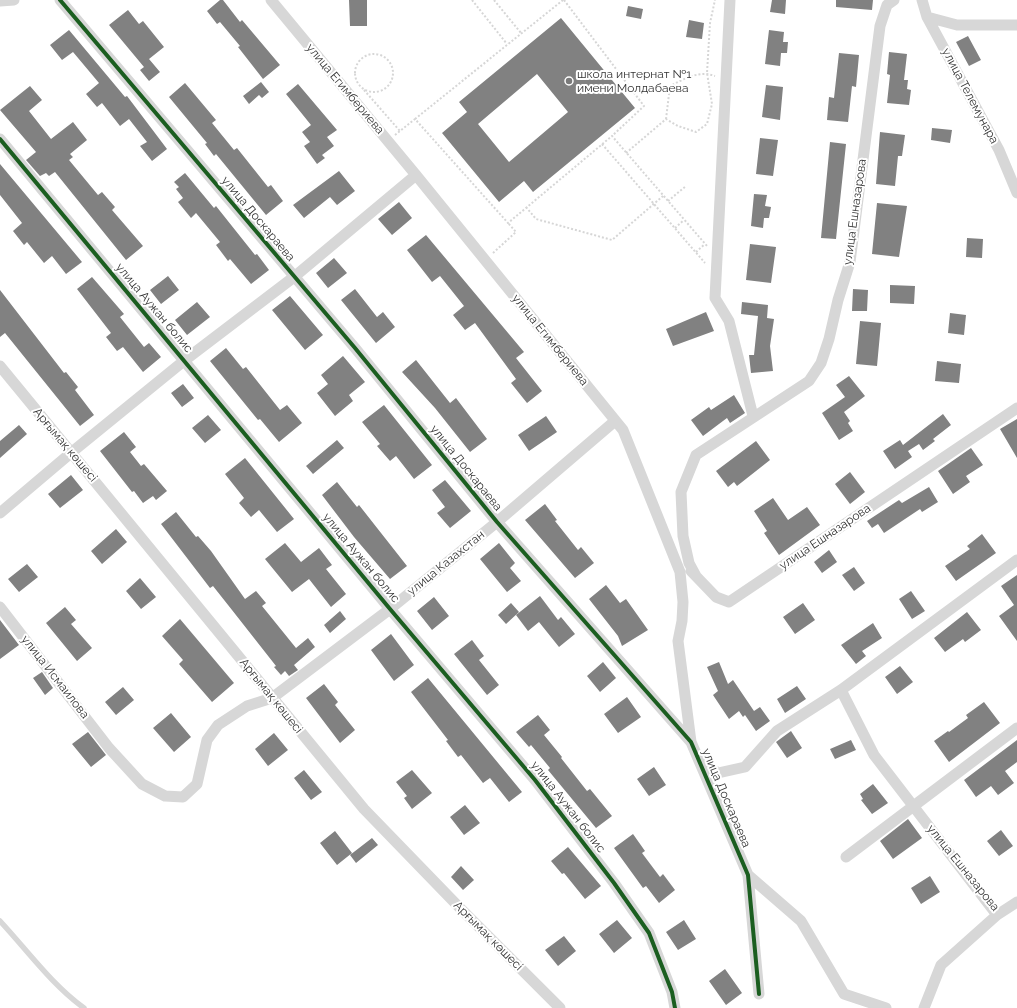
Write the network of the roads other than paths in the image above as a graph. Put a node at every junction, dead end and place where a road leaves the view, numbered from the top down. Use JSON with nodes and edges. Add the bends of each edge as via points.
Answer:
{"nodes":[{"id":1,"x":14,"y":0,"type":"edge"},
{"id":2,"x":60,"y":0,"type":"edge"},
{"id":3,"x":271,"y":0,"type":"edge"},
{"id":4,"x":730,"y":0,"type":"edge"},
{"id":5,"x":894,"y":0,"type":"edge"},
{"id":6,"x":922,"y":0,"type":"edge"},
{"id":7,"x":0,"y":1,"type":"edge"},
{"id":8,"x":927,"y":17,"type":"junction"},
{"id":9,"x":1017,"y":25,"type":"edge"},
{"id":10,"x":0,"y":139,"type":"edge"},
{"id":11,"x":416,"y":175,"type":"junction"},
{"id":12,"x":1017,"y":193,"type":"edge"},
{"id":13,"x":294,"y":277,"type":"junction"},
{"id":14,"x":185,"y":360,"type":"junction"},
{"id":15,"x":0,"y":366,"type":"edge"},
{"id":16,"x":1017,"y":408,"type":"edge"},
{"id":17,"x":753,"y":416,"type":"junction"},
{"id":18,"x":615,"y":421,"type":"junction"},
{"id":19,"x":72,"y":452,"type":"junction"},
{"id":20,"x":0,"y":514,"type":"edge"},
{"id":21,"x":497,"y":522,"type":"junction"},
{"id":22,"x":672,"y":554,"type":"junction"},
{"id":23,"x":1017,"y":560,"type":"edge"},
{"id":24,"x":696,"y":576,"type":"junction"},
{"id":25,"x":0,"y":607,"type":"edge"},
{"id":26,"x":390,"y":608,"type":"junction"},
{"id":27,"x":841,"y":690,"type":"junction"},
{"id":28,"x":272,"y":698,"type":"junction"},
{"id":29,"x":1017,"y":728,"type":"edge"},
{"id":30,"x":691,"y":742,"type":"junction"},
{"id":31,"x":699,"y":761,"type":"junction"},
{"id":32,"x":913,"y":805,"type":"junction"},
{"id":33,"x":846,"y":857,"type":"dead end"},
{"id":34,"x":748,"y":875,"type":"junction"},
{"id":35,"x":1017,"y":902,"type":"edge"},
{"id":36,"x":998,"y":915,"type":"junction"},
{"id":37,"x":0,"y":921,"type":"edge"},
{"id":38,"x":759,"y":994,"type":"dead end"},
{"id":39,"x":84,"y":1008,"type":"edge"},
{"id":40,"x":560,"y":1008,"type":"edge"},
{"id":41,"x":675,"y":1008,"type":"edge"},
{"id":42,"x":886,"y":1008,"type":"edge"},
{"id":43,"x":924,"y":1008,"type":"edge"}],
"edges":[{"from":1,"to":7,"type":"street"},
{"from":2,"to":13,"type":"street","name":"улица Доскараева"},
{"from":3,"to":11,"type":"street","name":"улица Егимбериева"},
{"from":4,"to":17,"type":"street","via":[[715,298],[729,321]]},
{"from":5,"to":17,"type":"street","name":"улица Ешназарова","via":[[887,5],[880,26],[850,262],[822,363],[809,380]]},
{"from":6,"to":8,"type":"street","name":"улица Телемунара"},
{"from":8,"to":9,"type":"street","via":[[958,25]]},
{"from":8,"to":12,"type":"street","name":"улица Телемунара","via":[[999,150]]},
{"from":10,"to":14,"type":"street","name":"улица Аужан болис"},
{"from":11,"to":13,"type":"street"},
{"from":11,"to":18,"type":"street","name":"улица Егимбериева"},
{"from":13,"to":14,"type":"street"},
{"from":13,"to":21,"type":"street","name":"улица Доскараева"},
{"from":14,"to":19,"type":"street"},
{"from":14,"to":26,"type":"street","name":"улица Аужан болис"},
{"from":15,"to":19,"type":"street","name":"Арғымақ көшесі"},
{"from":16,"to":24,"type":"street","name":"улица Ешназарова","via":[[729,602],[716,597]]},
{"from":17,"to":24,"type":"street","name":"улица Ешназарова","via":[[696,455],[681,492],[683,536],[689,563]]},
{"from":18,"to":21,"type":"street","name":"улица Казахстан"},
{"from":18,"to":22,"type":"street","name":"улица Егимбериева","via":[[622,430]]},
{"from":19,"to":20,"type":"street"},
{"from":19,"to":28,"type":"street","name":"Арғымақ көшесі"},
{"from":21,"to":26,"type":"street","name":"улица Казахстан"},
{"from":21,"to":30,"type":"street","name":"улица Доскараева"},
{"from":22,"to":24,"type":"street","name":"улица Ешназарова"},
{"from":22,"to":30,"type":"street","name":"улица Егимбериева","via":[[680,572],[683,602],[678,641]]},
{"from":23,"to":27,"type":"street"},
{"from":25,"to":28,"type":"street","name":"улица Исмаилова","via":[[110,748],[142,784],[165,796],[183,797],[197,784],[207,740],[218,725],[247,706]]},
{"from":26,"to":28,"type":"street","name":"улица Казахстан"},
{"from":26,"to":41,"type":"street","name":"улица Аужан болис","via":[[535,780],[614,883],[649,933],[672,992]]},
{"from":27,"to":31,"type":"street","via":[[777,731],[745,768],[718,773]]},
{"from":27,"to":32,"type":"street","name":"улица Ешназарова","via":[[874,755]]},
{"from":28,"to":40,"type":"street","name":"Арғымақ көшесі","via":[[364,809]]},
{"from":29,"to":32,"type":"street"},
{"from":30,"to":31,"type":"street","name":"улица Доскараева"},
{"from":31,"to":34,"type":"street","name":"улица Доскараева"},
{"from":32,"to":33,"type":"street"},
{"from":32,"to":36,"type":"street","name":"улица Ешназарова"},
{"from":34,"to":38,"type":"street","name":"улица Доскараева"},
{"from":34,"to":42,"type":"street","via":[[801,921],[844,994]]},
{"from":35,"to":36,"type":"street","name":"улица Ешназарова"},
{"from":36,"to":43,"type":"street","via":[[941,965]]},
{"from":37,"to":39,"type":"lane","via":[[40,967]]}]}
